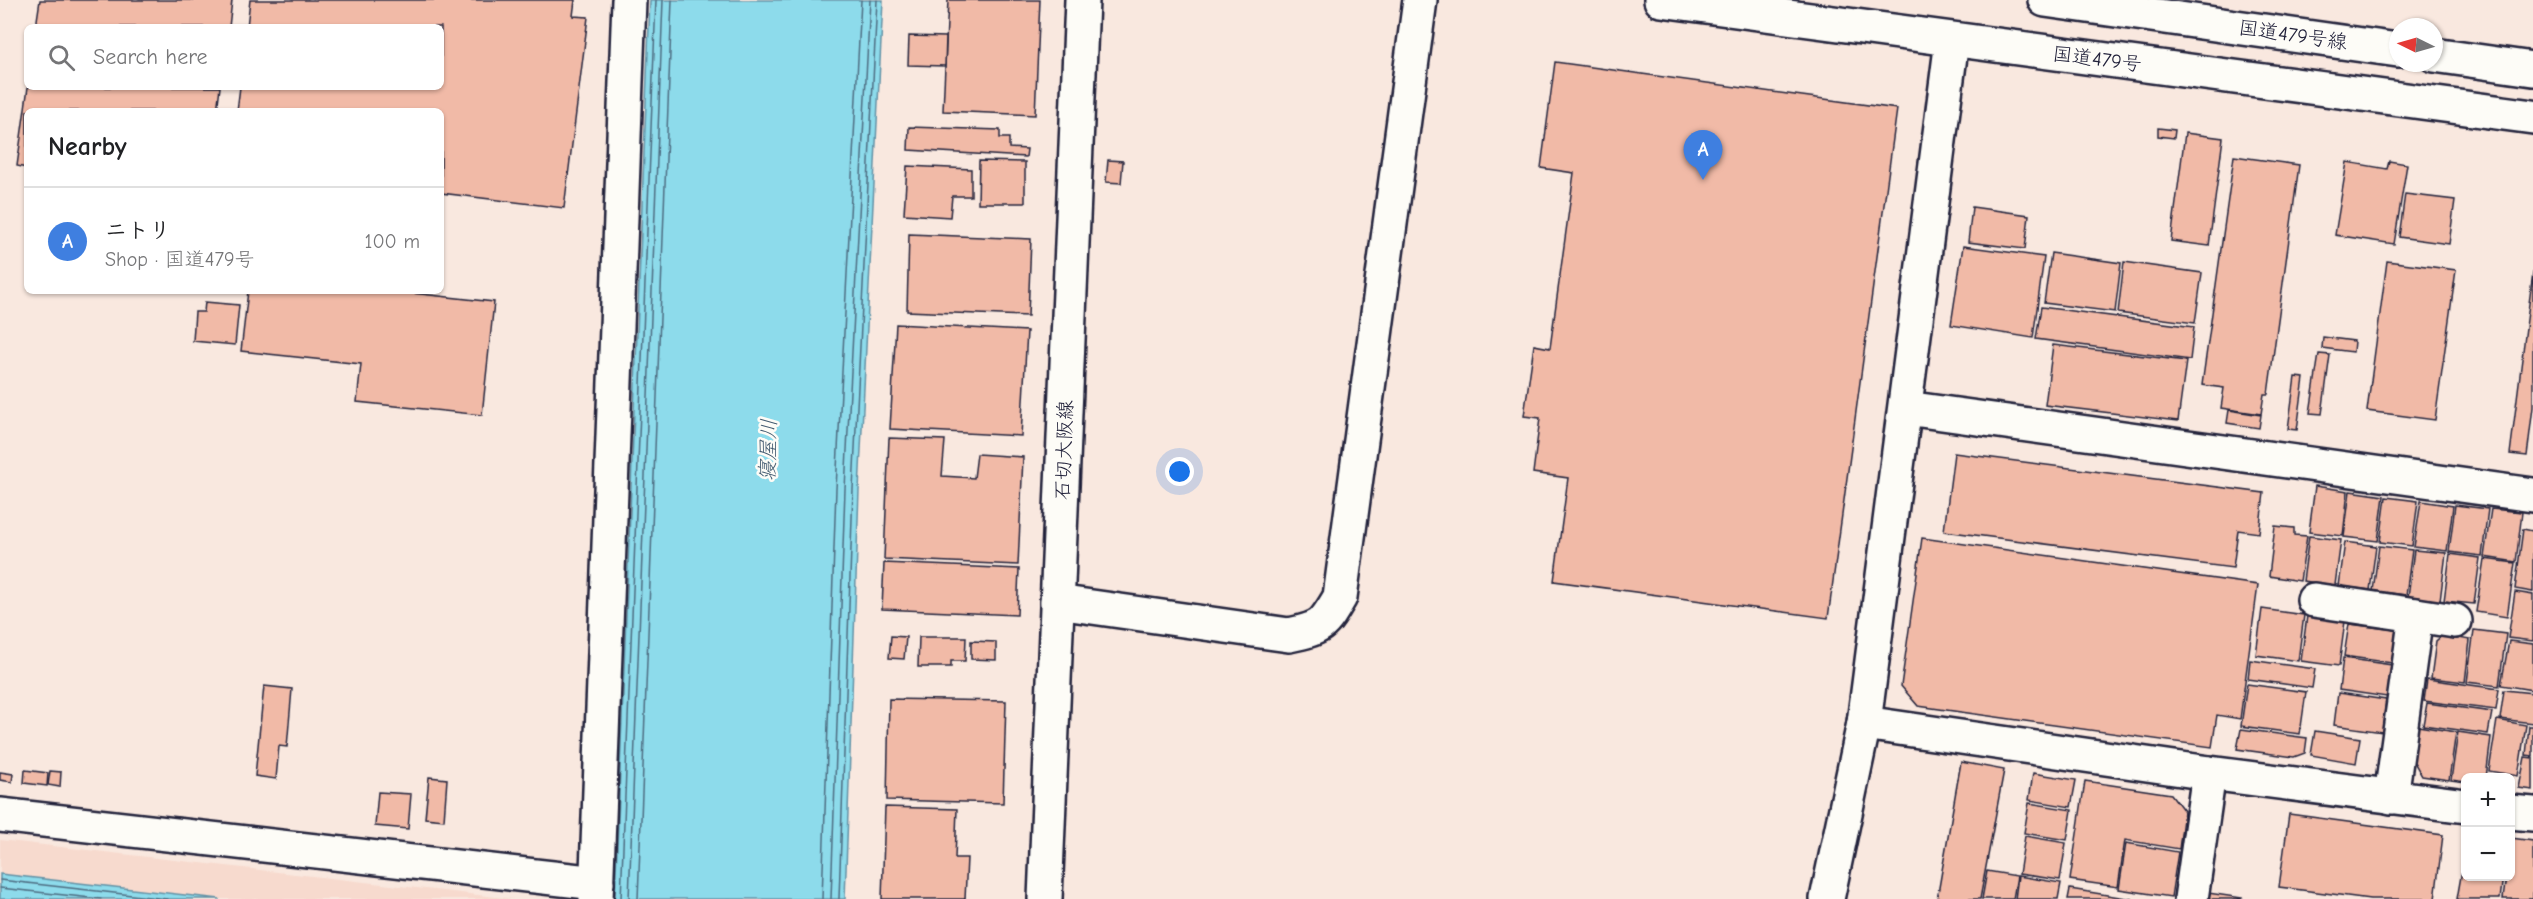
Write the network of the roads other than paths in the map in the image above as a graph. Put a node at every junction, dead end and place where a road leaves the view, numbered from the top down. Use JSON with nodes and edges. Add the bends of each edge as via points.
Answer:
{"nodes":[{"id":1,"x":629,"y":0,"type":"edge"},
{"id":2,"x":1082,"y":0,"type":"edge"},
{"id":3,"x":1420,"y":0,"type":"edge"},
{"id":4,"x":1661,"y":0,"type":"edge"},
{"id":5,"x":2046,"y":0,"type":"edge"},
{"id":6,"x":1952,"y":40,"type":"junction"},
{"id":7,"x":2389,"y":49,"type":"edge"},
{"id":8,"x":2443,"y":56,"type":"edge"},
{"id":9,"x":2533,"y":69,"type":"edge"},
{"id":10,"x":2533,"y":117,"type":"edge"},
{"id":11,"x":1906,"y":408,"type":"junction"},
{"id":12,"x":2533,"y":495,"type":"edge"},
{"id":13,"x":2314,"y":600,"type":"dead end"},
{"id":14,"x":1057,"y":602,"type":"junction"},
{"id":15,"x":2416,"y":615,"type":"junction"},
{"id":16,"x":2455,"y":621,"type":"dead end"},
{"id":17,"x":1864,"y":723,"type":"junction"},
{"id":18,"x":2210,"y":773,"type":"junction"},
{"id":19,"x":2391,"y":797,"type":"junction"},
{"id":20,"x":2461,"y":805,"type":"edge"},
{"id":21,"x":2515,"y":812,"type":"edge"},
{"id":22,"x":2533,"y":814,"type":"edge"},
{"id":23,"x":0,"y":815,"type":"edge"},
{"id":24,"x":596,"y":891,"type":"edge"},
{"id":25,"x":1044,"y":899,"type":"edge"},
{"id":26,"x":1827,"y":899,"type":"edge"},
{"id":27,"x":2191,"y":899,"type":"edge"}],
"edges":[{"from":1,"to":24,"type":"main road"},
{"from":2,"to":14,"type":"main road","name":"石切大阪線"},
{"from":3,"to":14,"type":"main road","via":[[1340,597],[1325,622],[1307,632],[1289,635]]},
{"from":4,"to":6,"type":"main road","name":"国道479号"},
{"from":5,"to":7,"type":"main road","name":"国道479号線"},
{"from":6,"to":10,"type":"main road","name":"国道479号"},
{"from":6,"to":11,"type":"main road"},
{"from":8,"to":9,"type":"main road"},
{"from":11,"to":12,"type":"main road"},
{"from":11,"to":17,"type":"main road"},
{"from":13,"to":15,"type":"main road"},
{"from":14,"to":25,"type":"main road","name":"石切大阪線"},
{"from":15,"to":16,"type":"main road"},
{"from":15,"to":19,"type":"main road"},
{"from":17,"to":18,"type":"main road"},
{"from":17,"to":26,"type":"main road"},
{"from":18,"to":19,"type":"main road"},
{"from":18,"to":27,"type":"main road"},
{"from":19,"to":20,"type":"main road"},
{"from":21,"to":22,"type":"main road"},
{"from":23,"to":24,"type":"main road"}]}
